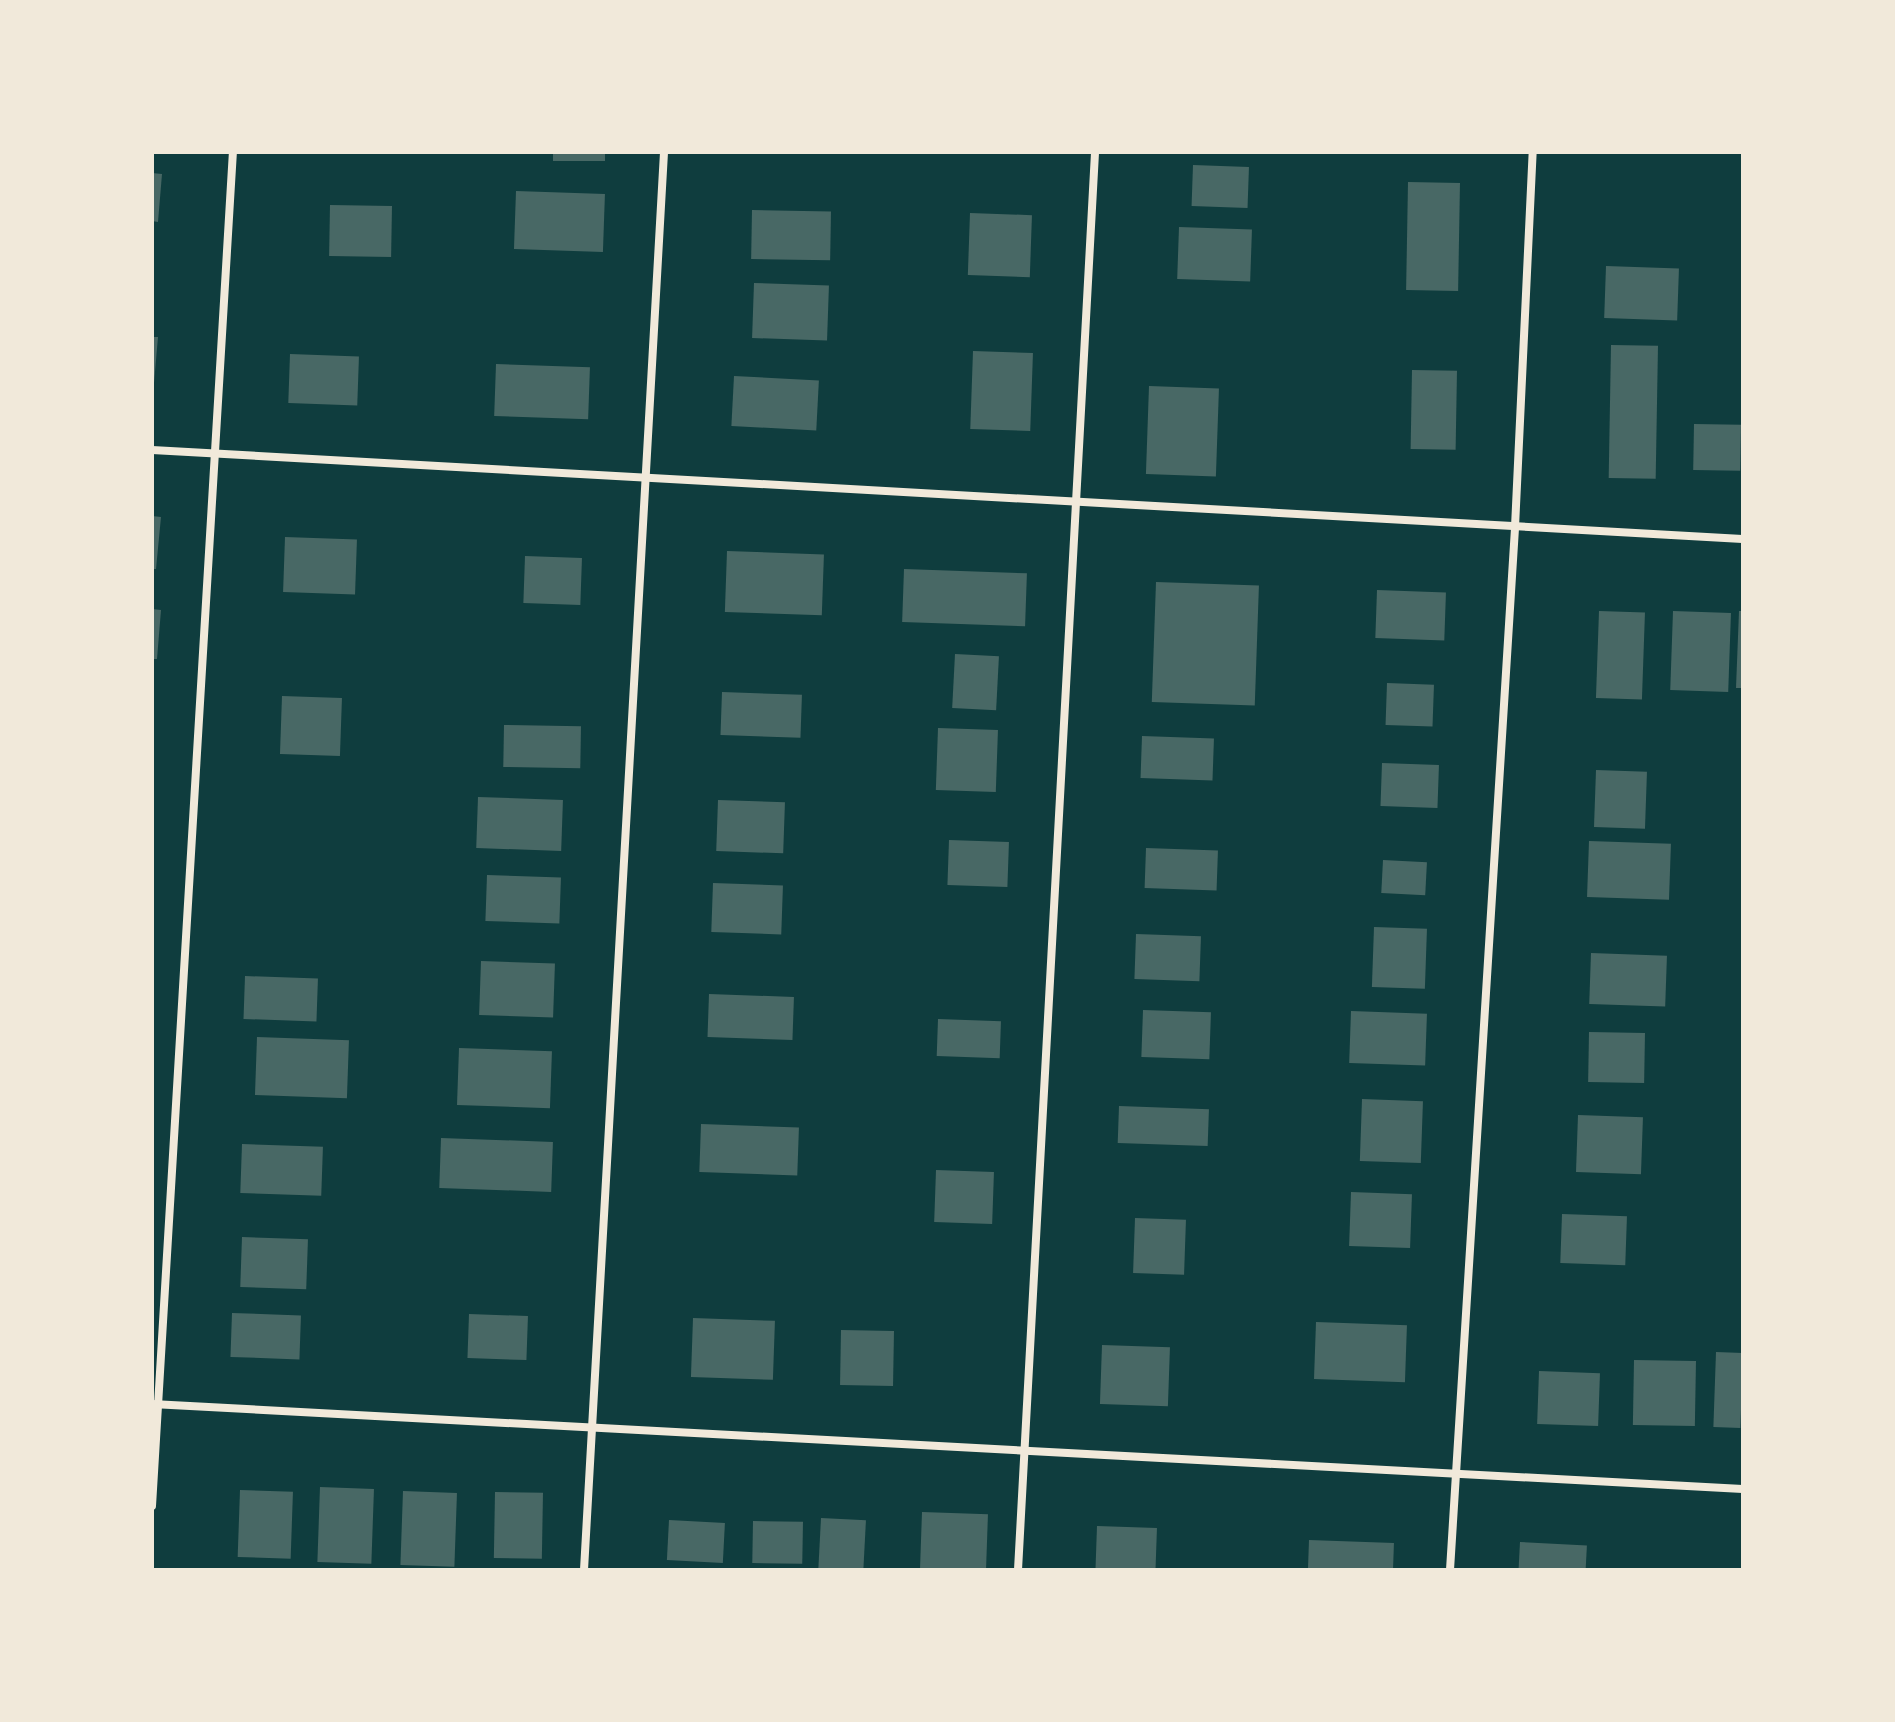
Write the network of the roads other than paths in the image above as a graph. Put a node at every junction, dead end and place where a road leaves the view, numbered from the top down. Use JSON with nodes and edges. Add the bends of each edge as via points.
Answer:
{"nodes":[{"id":1,"x":233,"y":152,"type":"edge"},
{"id":2,"x":664,"y":152,"type":"edge"},
{"id":3,"x":1095,"y":152,"type":"edge"},
{"id":4,"x":1533,"y":152,"type":"edge"},
{"id":5,"x":152,"y":450,"type":"edge"},
{"id":6,"x":215,"y":452,"type":"junction"},
{"id":7,"x":647,"y":478,"type":"junction"},
{"id":8,"x":1079,"y":502,"type":"junction"},
{"id":9,"x":1515,"y":527,"type":"junction"},
{"id":10,"x":1743,"y":539,"type":"edge"},
{"id":11,"x":156,"y":1405,"type":"edge"},
{"id":12,"x":591,"y":1427,"type":"junction"},
{"id":13,"x":1027,"y":1449,"type":"junction"},
{"id":14,"x":1455,"y":1474,"type":"junction"},
{"id":15,"x":1743,"y":1489,"type":"edge"},
{"id":16,"x":152,"y":1506,"type":"edge"},
{"id":17,"x":584,"y":1570,"type":"edge"},
{"id":18,"x":1018,"y":1570,"type":"edge"},
{"id":19,"x":1450,"y":1570,"type":"edge"}],
"edges":[{"from":1,"to":6,"type":"street"},
{"from":2,"to":7,"type":"street"},
{"from":3,"to":8,"type":"street"},
{"from":4,"to":9,"type":"street"},
{"from":5,"to":6,"type":"street"},
{"from":6,"to":7,"type":"street"},
{"from":6,"to":11,"type":"street"},
{"from":7,"to":8,"type":"street"},
{"from":7,"to":12,"type":"street"},
{"from":8,"to":9,"type":"street"},
{"from":8,"to":13,"type":"street","via":[[1048,961]]},
{"from":9,"to":10,"type":"street"},
{"from":9,"to":14,"type":"street"},
{"from":11,"to":12,"type":"street"},
{"from":11,"to":16,"type":"street"},
{"from":12,"to":13,"type":"street"},
{"from":12,"to":17,"type":"street"},
{"from":13,"to":14,"type":"street"},
{"from":13,"to":18,"type":"street"},
{"from":14,"to":15,"type":"street"},
{"from":14,"to":19,"type":"street"}]}
